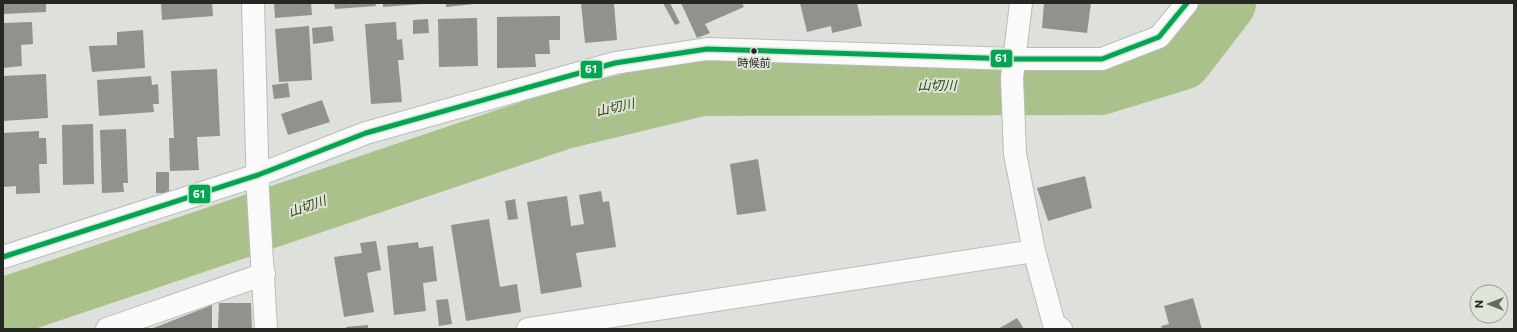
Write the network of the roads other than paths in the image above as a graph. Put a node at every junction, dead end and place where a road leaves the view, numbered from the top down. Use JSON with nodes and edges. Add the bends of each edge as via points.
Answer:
{"nodes":[{"id":1,"x":253,"y":3,"type":"edge"},
{"id":2,"x":1021,"y":3,"type":"edge"},
{"id":3,"x":1187,"y":3,"type":"edge"},
{"id":4,"x":1013,"y":68,"type":"junction"},
{"id":5,"x":258,"y":184,"type":"junction"},
{"id":6,"x":1034,"y":251,"type":"junction"},
{"id":7,"x":3,"y":257,"type":"edge"},
{"id":8,"x":263,"y":267,"type":"junction"},
{"id":9,"x":107,"y":329,"type":"edge"},
{"id":10,"x":266,"y":329,"type":"edge"},
{"id":11,"x":528,"y":329,"type":"edge"},
{"id":12,"x":1061,"y":329,"type":"edge"}],
"edges":[{"from":1,"to":5,"type":"street"},
{"from":2,"to":4,"type":"street"},
{"from":3,"to":4,"type":"street","via":[[1159,37],[1102,59]]},
{"from":4,"to":5,"type":"street","via":[[707,49],[638,59],[615,63],[366,133]]},
{"from":4,"to":6,"type":"street","via":[[1015,154]]},
{"from":5,"to":7,"type":"street"},
{"from":5,"to":8,"type":"street"},
{"from":6,"to":11,"type":"street"},
{"from":6,"to":12,"type":"street","via":[[1054,324]]},
{"from":8,"to":9,"type":"street"},
{"from":8,"to":10,"type":"street"}]}
